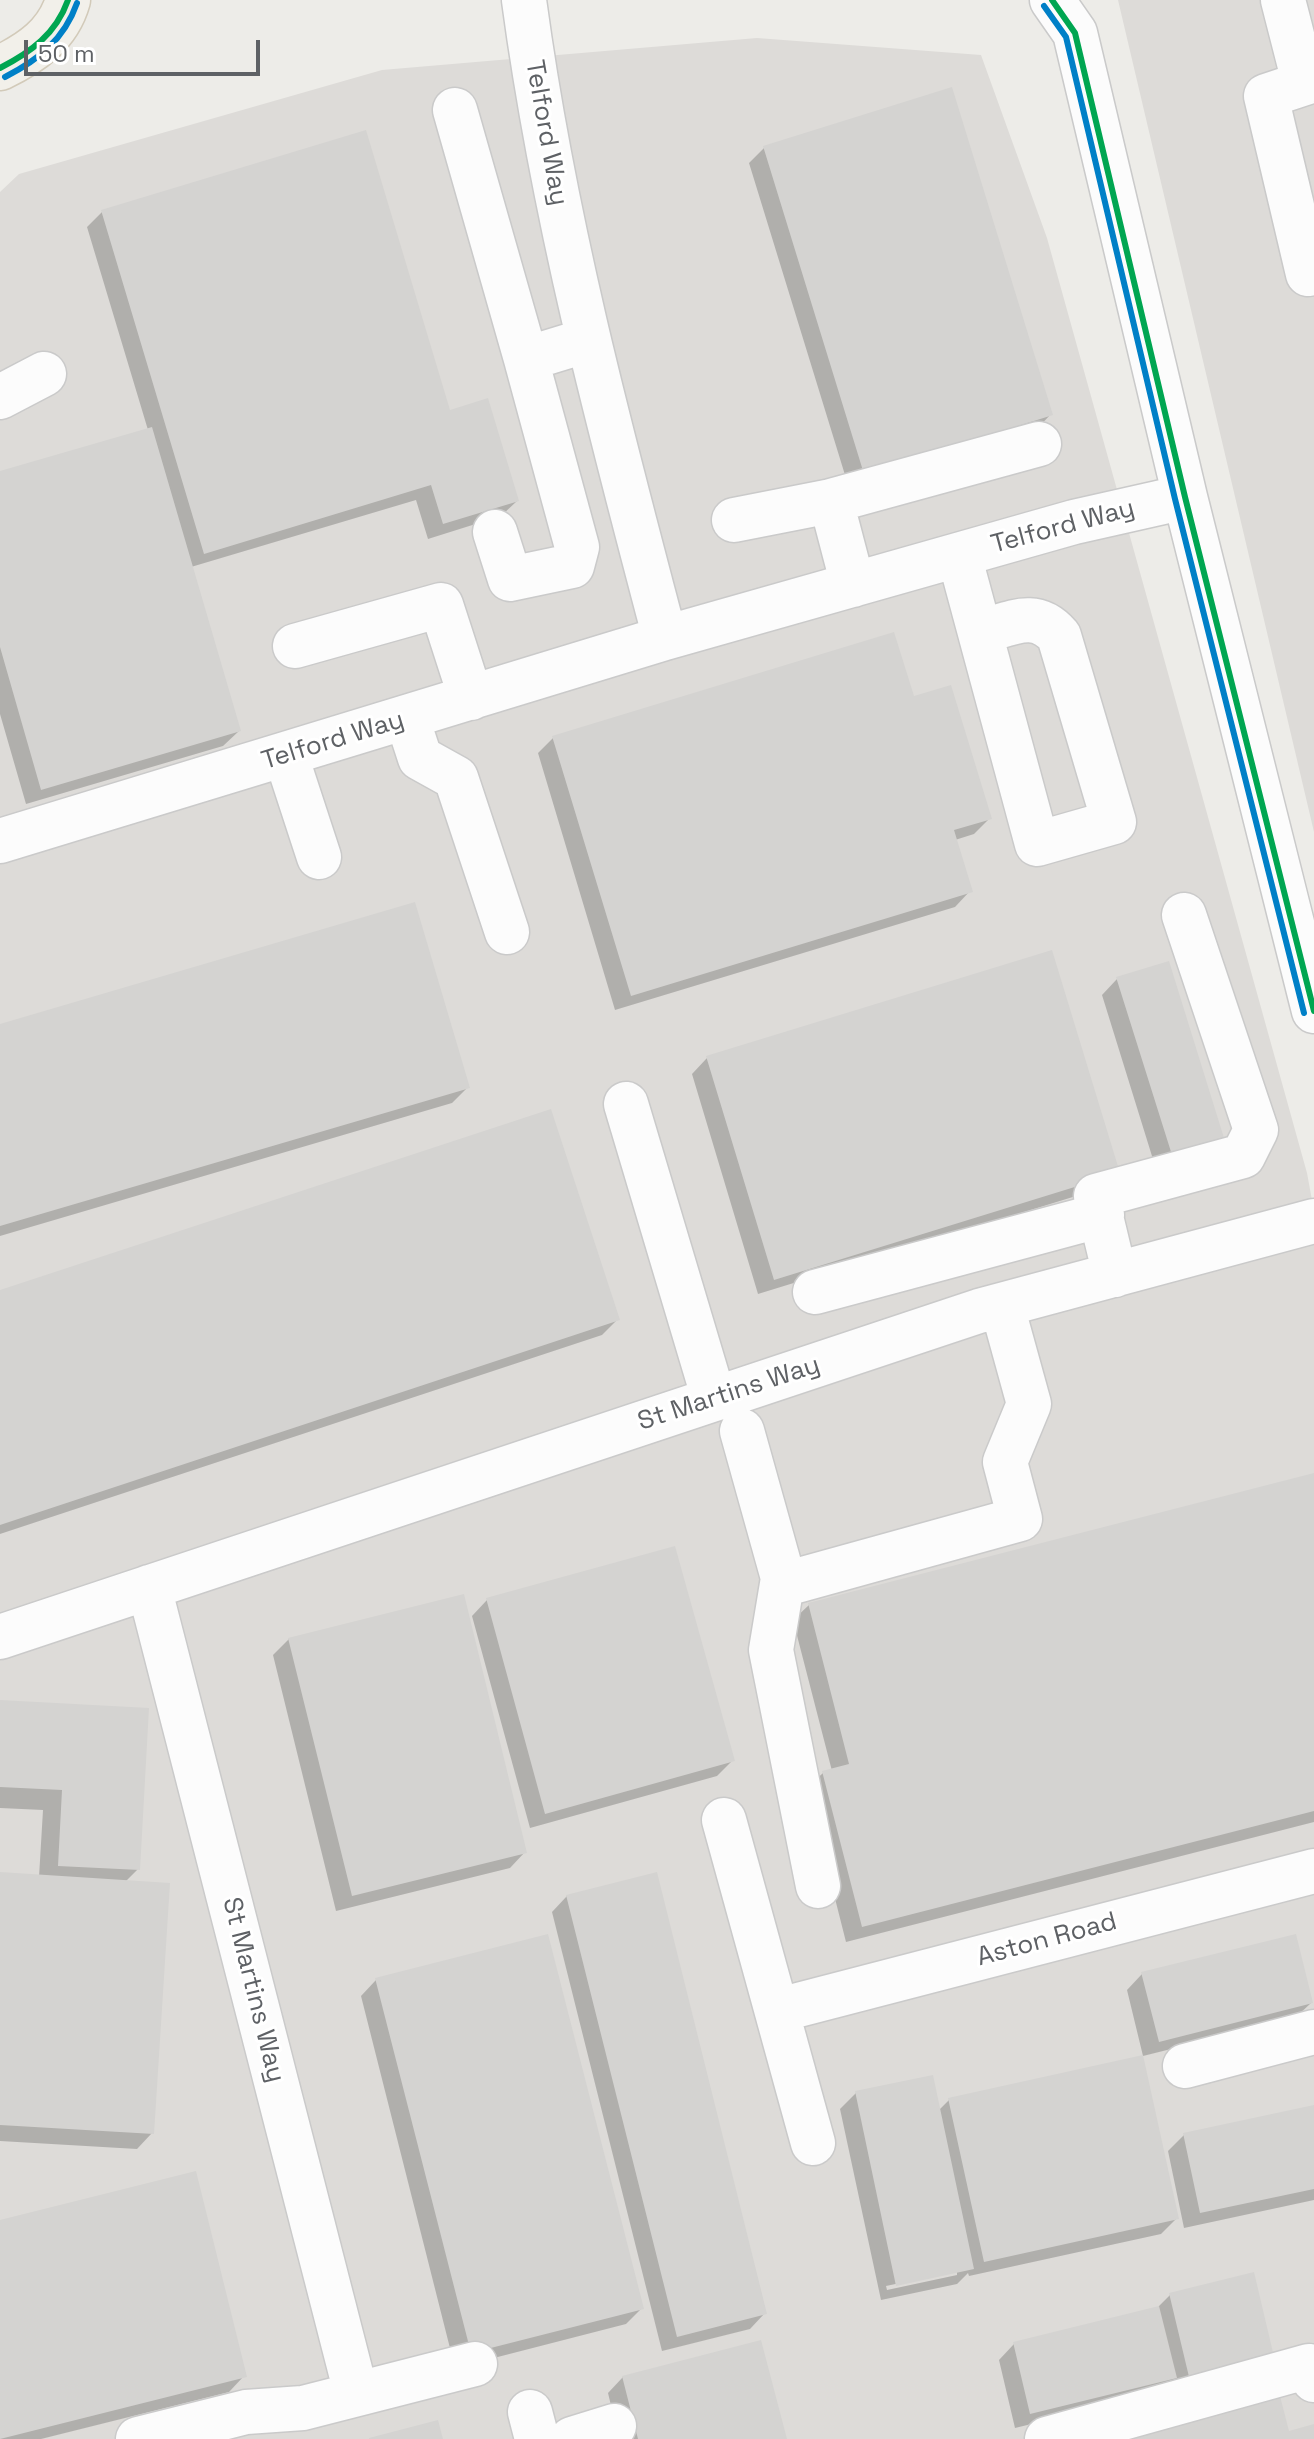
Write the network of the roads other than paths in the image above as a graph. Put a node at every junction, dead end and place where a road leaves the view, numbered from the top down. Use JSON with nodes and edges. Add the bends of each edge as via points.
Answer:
{"nodes":[{"id":1,"x":68,"y":0,"type":"edge"},
{"id":2,"x":524,"y":0,"type":"edge"},
{"id":3,"x":1283,"y":0,"type":"edge"},
{"id":4,"x":1068,"y":11,"type":"edge"},
{"id":5,"x":0,"y":68,"type":"edge"},
{"id":6,"x":1309,"y":81,"type":"edge"},
{"id":7,"x":455,"y":110,"type":"dead end"},
{"id":8,"x":1308,"y":274,"type":"dead end"},
{"id":9,"x":588,"y":340,"type":"junction"},
{"id":10,"x":526,"y":359,"type":"junction"},
{"id":11,"x":44,"y":374,"type":"dead end"},
{"id":12,"x":0,"y":397,"type":"edge"},
{"id":13,"x":1039,"y":444,"type":"dead end"},
{"id":14,"x":1185,"y":497,"type":"junction"},
{"id":15,"x":831,"y":501,"type":"junction"},
{"id":16,"x":734,"y":520,"type":"dead end"},
{"id":17,"x":495,"y":532,"type":"dead end"},
{"id":18,"x":959,"y":555,"type":"junction"},
{"id":19,"x":853,"y":585,"type":"junction"},
{"id":20,"x":980,"y":632,"type":"junction"},
{"id":21,"x":665,"y":638,"type":"junction"},
{"id":22,"x":295,"y":646,"type":"dead end"},
{"id":23,"x":471,"y":698,"type":"junction"},
{"id":24,"x":407,"y":718,"type":"junction"},
{"id":25,"x":286,"y":756,"type":"junction"},
{"id":26,"x":0,"y":841,"type":"edge"},
{"id":27,"x":319,"y":857,"type":"dead end"},
{"id":28,"x":1184,"y":915,"type":"dead end"},
{"id":29,"x":507,"y":932,"type":"dead end"},
{"id":30,"x":1314,"y":1011,"type":"edge"},
{"id":31,"x":626,"y":1104,"type":"dead end"},
{"id":32,"x":1102,"y":1215,"type":"junction"},
{"id":33,"x":1314,"y":1221,"type":"edge"},
{"id":34,"x":1115,"y":1275,"type":"junction"},
{"id":35,"x":815,"y":1292,"type":"dead end"},
{"id":36,"x":1002,"y":1306,"type":"junction"},
{"id":37,"x":728,"y":1415,"type":"junction"},
{"id":38,"x":783,"y":1578,"type":"junction"},
{"id":39,"x":149,"y":1587,"type":"junction"},
{"id":40,"x":0,"y":1637,"type":"edge"},
{"id":41,"x":724,"y":1820,"type":"dead end"},
{"id":42,"x":1314,"y":1873,"type":"edge"},
{"id":43,"x":818,"y":1886,"type":"dead end"},
{"id":44,"x":779,"y":2010,"type":"junction"},
{"id":45,"x":1314,"y":2032,"type":"edge"},
{"id":46,"x":1185,"y":2066,"type":"dead end"},
{"id":47,"x":813,"y":2143,"type":"dead end"},
{"id":48,"x":475,"y":2364,"type":"dead end"},
{"id":49,"x":1314,"y":2380,"type":"edge"},
{"id":50,"x":356,"y":2393,"type":"junction"},
{"id":51,"x":614,"y":2426,"type":"dead end"},
{"id":52,"x":1089,"y":2433,"type":"edge"},
{"id":53,"x":138,"y":2439,"type":"edge"},
{"id":54,"x":572,"y":2439,"type":"edge"},
{"id":55,"x":1047,"y":2439,"type":"edge"}],
"edges":[{"from":1,"to":5,"type":"main road","via":[[63,15],[34,52]]},
{"from":2,"to":9,"type":"street","name":"Telford Way","via":[[536,92]]},
{"from":3,"to":6,"type":"street"},
{"from":4,"to":14,"type":"street"},
{"from":6,"to":8,"type":"street","via":[[1266,96]]},
{"from":7,"to":10,"type":"street"},
{"from":9,"to":10,"type":"street"},
{"from":9,"to":21,"type":"street","name":"Telford Way"},
{"from":10,"to":17,"type":"street","via":[[577,547],[572,566],[510,579]]},
{"from":11,"to":12,"type":"street"},
{"from":13,"to":15,"type":"street"},
{"from":14,"to":18,"type":"street","name":"Telford Way"},
{"from":14,"to":30,"type":"street"},
{"from":15,"to":16,"type":"street"},
{"from":15,"to":19,"type":"street"},
{"from":18,"to":19,"type":"street","name":"Telford Way"},
{"from":18,"to":20,"type":"street"},
{"from":19,"to":21,"type":"street","name":"Telford Way"},
{"from":20,"to":20,"type":"street","via":[[1037,844],[1114,822],[1059,636],[1036,618]]},
{"from":21,"to":23,"type":"street","name":"Telford Way"},
{"from":22,"to":23,"type":"street","via":[[441,605]]},
{"from":23,"to":24,"type":"street","name":"Telford Way"},
{"from":24,"to":25,"type":"street","name":"Telford Way"},
{"from":24,"to":29,"type":"street","via":[[420,758],[456,778]]},
{"from":25,"to":26,"type":"street","name":"Telford Way"},
{"from":25,"to":27,"type":"street"},
{"from":28,"to":32,"type":"street","via":[[1256,1130],[1243,1156],[1096,1196]]},
{"from":31,"to":37,"type":"street"},
{"from":32,"to":34,"type":"street"},
{"from":32,"to":35,"type":"street"},
{"from":33,"to":34,"type":"street","name":"St Martins Way"},
{"from":34,"to":36,"type":"street","name":"St Martins Way"},
{"from":36,"to":37,"type":"street","name":"St Martins Way"},
{"from":36,"to":38,"type":"street","via":[[1029,1404],[1005,1462],[1020,1519],[796,1581]]},
{"from":37,"to":38,"type":"street"},
{"from":37,"to":39,"type":"street","name":"St Martins Way"},
{"from":38,"to":43,"type":"street","via":[[771,1650]]},
{"from":39,"to":40,"type":"street","name":"St Martins Way"},
{"from":39,"to":50,"type":"street","name":"St Martins Way"},
{"from":41,"to":44,"type":"street"},
{"from":42,"to":44,"type":"street","name":"Aston Road"},
{"from":44,"to":47,"type":"street"},
{"from":45,"to":46,"type":"street"},
{"from":48,"to":50,"type":"street"},
{"from":49,"to":52,"type":"street","via":[[1309,2366]]},
{"from":50,"to":53,"type":"street","via":[[303,2408],[246,2412]]},
{"from":51,"to":54,"type":"street"},
{"from":52,"to":55,"type":"street"}]}
